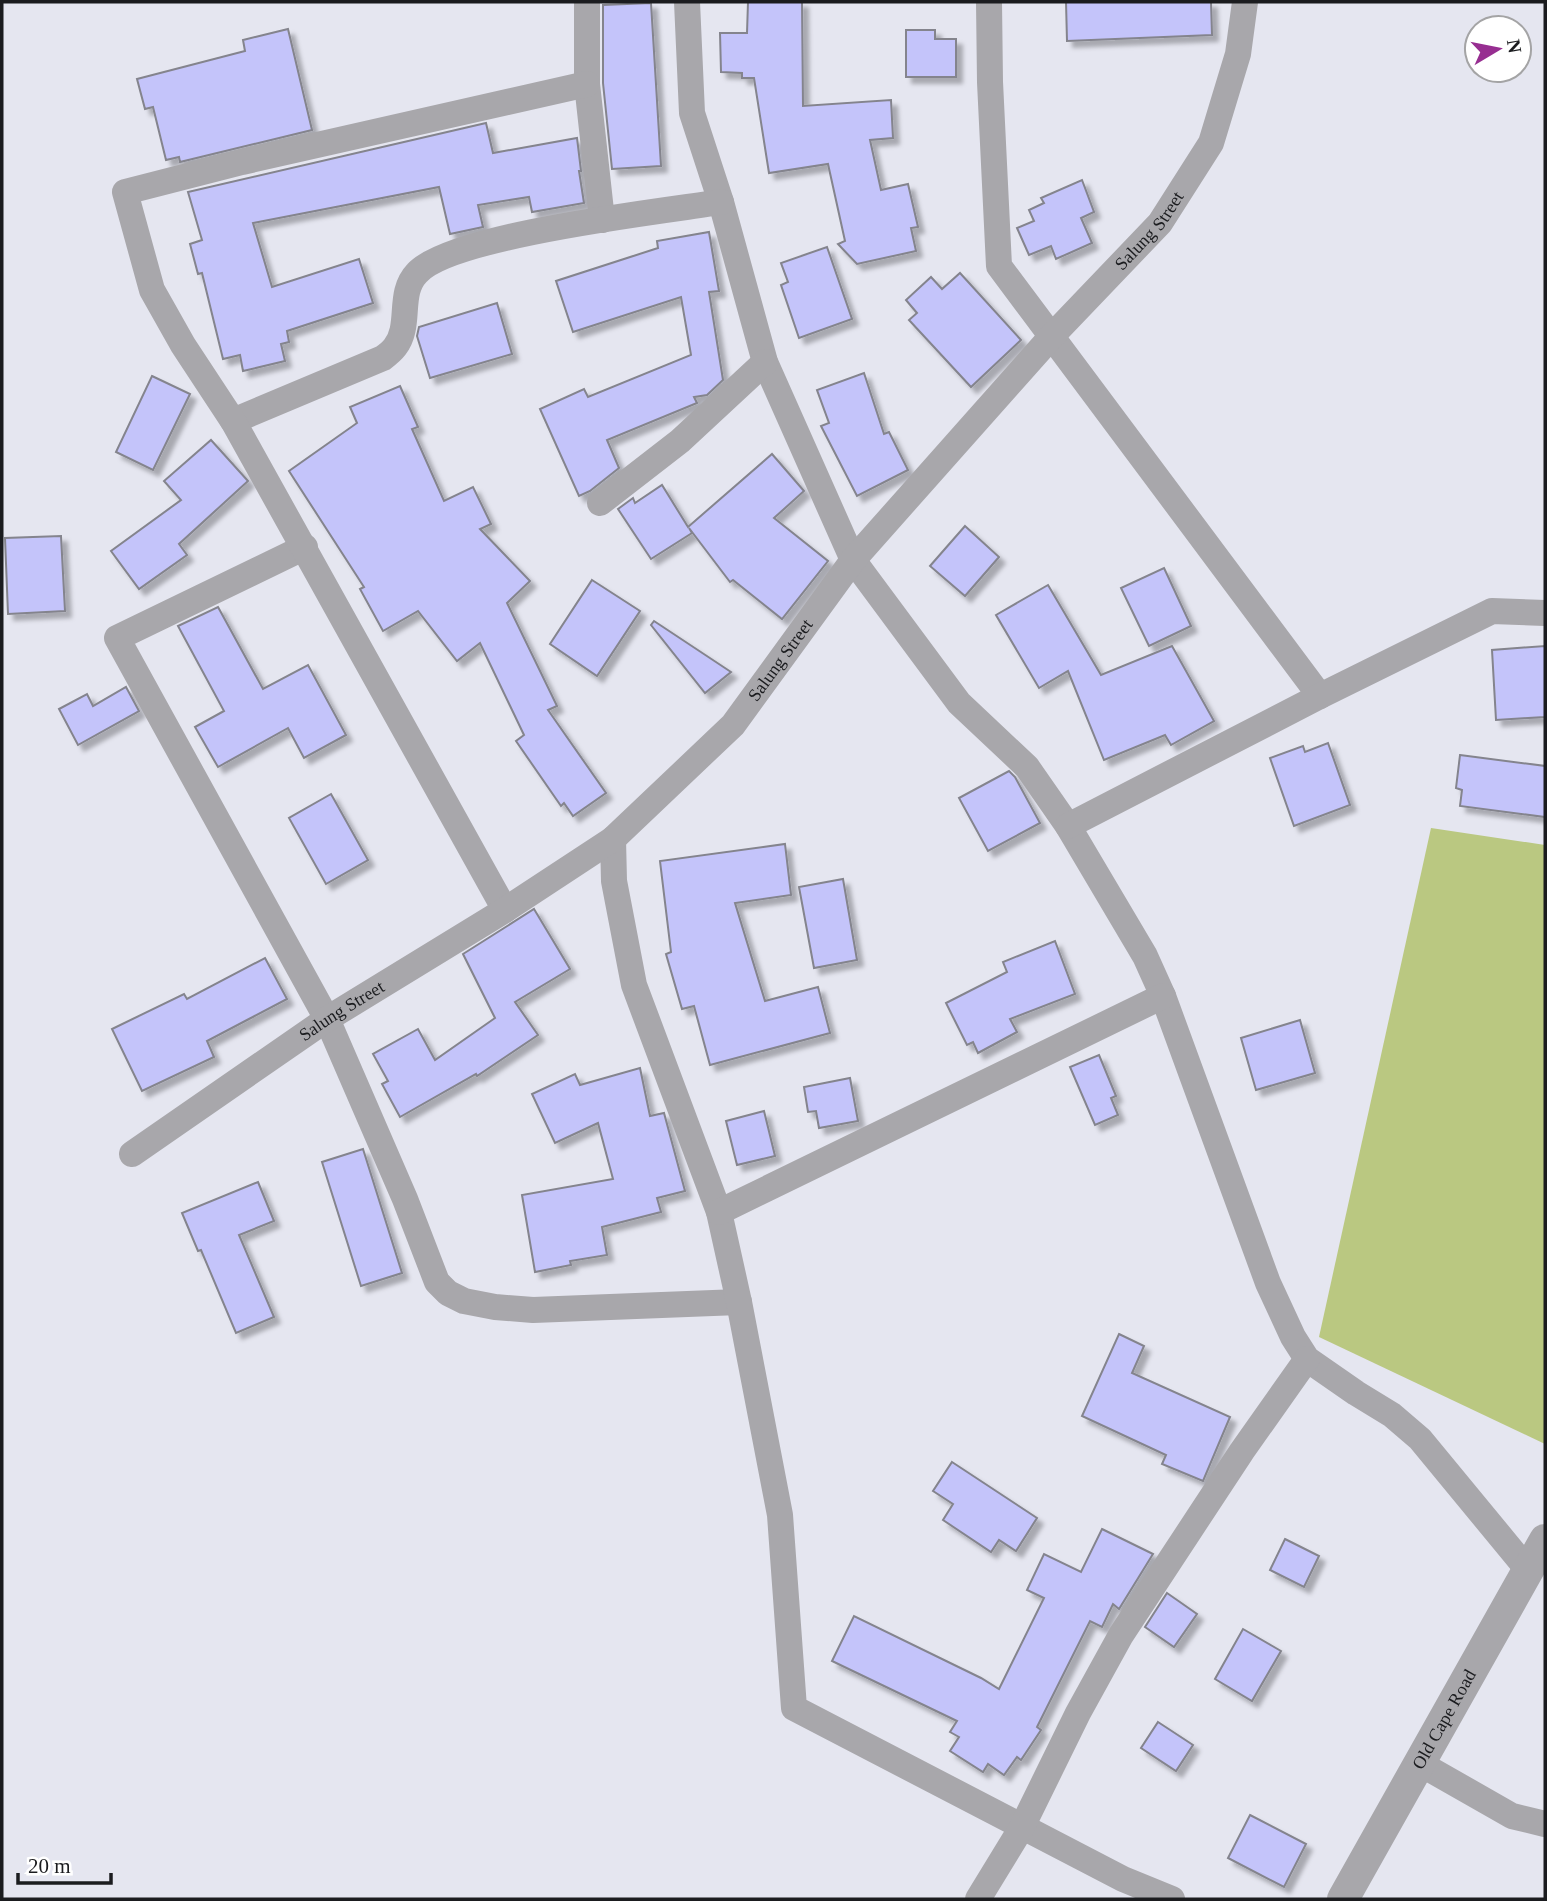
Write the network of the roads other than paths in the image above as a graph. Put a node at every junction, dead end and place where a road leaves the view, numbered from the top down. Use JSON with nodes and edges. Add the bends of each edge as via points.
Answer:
{"nodes":[{"id":1,"x":587,"y":2,"type":"edge"},
{"id":2,"x":687,"y":2,"type":"edge"},
{"id":3,"x":989,"y":2,"type":"edge"},
{"id":4,"x":1245,"y":2,"type":"edge"},
{"id":5,"x":587,"y":84,"type":"junction"},
{"id":6,"x":721,"y":202,"type":"junction"},
{"id":7,"x":602,"y":220,"type":"junction"},
{"id":8,"x":1051,"y":337,"type":"junction"},
{"id":9,"x":765,"y":362,"type":"junction"},
{"id":10,"x":233,"y":421,"type":"junction"},
{"id":11,"x":600,"y":503,"type":"dead end"},
{"id":12,"x":305,"y":547,"type":"junction"},
{"id":13,"x":853,"y":560,"type":"junction"},
{"id":14,"x":1545,"y":614,"type":"edge"},
{"id":15,"x":1320,"y":695,"type":"junction"},
{"id":16,"x":1068,"y":826,"type":"junction"},
{"id":17,"x":613,"y":839,"type":"junction"},
{"id":18,"x":505,"y":910,"type":"junction"},
{"id":19,"x":1163,"y":996,"type":"junction"},
{"id":20,"x":327,"y":1019,"type":"junction"},
{"id":21,"x":132,"y":1154,"type":"dead end"},
{"id":22,"x":719,"y":1212,"type":"junction"},
{"id":23,"x":739,"y":1302,"type":"junction"},
{"id":24,"x":1307,"y":1359,"type":"junction"},
{"id":25,"x":1545,"y":1540,"type":"edge"},
{"id":26,"x":1528,"y":1570,"type":"junction"},
{"id":27,"x":1419,"y":1763,"type":"junction"},
{"id":28,"x":1545,"y":1824,"type":"edge"},
{"id":29,"x":1022,"y":1827,"type":"junction"},
{"id":30,"x":978,"y":1899,"type":"edge"},
{"id":31,"x":1172,"y":1899,"type":"edge"},
{"id":32,"x":1343,"y":1899,"type":"edge"}],
"edges":[{"from":1,"to":5,"type":"street"},
{"from":2,"to":6,"type":"street","via":[[692,113]]},
{"from":3,"to":8,"type":"street","via":[[999,266]]},
{"from":4,"to":8,"type":"street","name":"Salung Street","via":[[1238,54],[1211,143],[1160,223]]},
{"from":5,"to":7,"type":"street"},
{"from":5,"to":10,"type":"street","via":[[125,192],[152,290]]},
{"from":6,"to":7,"type":"street"},
{"from":6,"to":9,"type":"street"},
{"from":7,"to":10,"type":"street","via":[[489,242],[419,270],[405,294],[404,327],[395,347],[383,358]]},
{"from":8,"to":13,"type":"street","name":"Salung Street"},
{"from":8,"to":15,"type":"street"},
{"from":9,"to":11,"type":"street","via":[[680,441]]},
{"from":9,"to":13,"type":"street"},
{"from":10,"to":12,"type":"street"},
{"from":12,"to":18,"type":"street"},
{"from":12,"to":20,"type":"street","via":[[117,638]]},
{"from":13,"to":16,"type":"street","via":[[959,703],[1027,766]]},
{"from":13,"to":17,"type":"street","name":"Salung Street","via":[[733,725]]},
{"from":14,"to":15,"type":"street","via":[[1492,611]]},
{"from":15,"to":16,"type":"street"},
{"from":16,"to":19,"type":"street","via":[[1146,956]]},
{"from":17,"to":18,"type":"street","name":"Salung Street"},
{"from":17,"to":22,"type":"street","via":[[614,881],[634,985]]},
{"from":18,"to":20,"type":"street","name":"Salung Street"},
{"from":19,"to":22,"type":"street"},
{"from":19,"to":24,"type":"street","via":[[1268,1283]]},
{"from":20,"to":21,"type":"street","name":"Salung Street"},
{"from":20,"to":23,"type":"street","via":[[437,1282],[447,1293],[464,1301],[533,1310]]},
{"from":22,"to":23,"type":"street"},
{"from":23,"to":29,"type":"street","via":[[780,1515],[794,1709]]},
{"from":24,"to":26,"type":"street","via":[[1420,1439]]},
{"from":24,"to":29,"type":"street","via":[[1121,1635]]},
{"from":25,"to":26,"type":"street","name":"Old Cape Road"},
{"from":26,"to":27,"type":"street","name":"Old Cape Road"},
{"from":27,"to":28,"type":"street","via":[[1512,1816]]},
{"from":27,"to":32,"type":"street","name":"Old Cape Road"},
{"from":29,"to":30,"type":"street"},
{"from":29,"to":31,"type":"street"}]}
